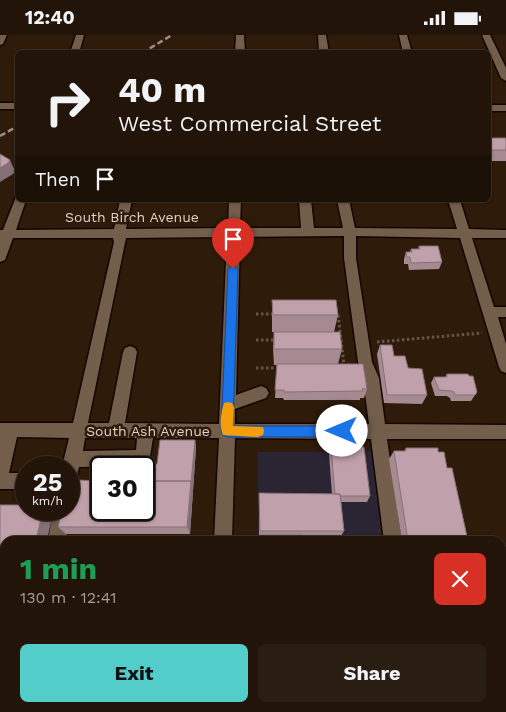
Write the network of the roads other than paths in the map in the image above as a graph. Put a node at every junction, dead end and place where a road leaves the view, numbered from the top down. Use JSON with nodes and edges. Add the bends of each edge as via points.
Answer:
{"nodes":[{"id":1,"x":4,"y":35,"type":"edge"},
{"id":2,"x":80,"y":35,"type":"edge"},
{"id":3,"x":240,"y":35,"type":"edge"},
{"id":4,"x":322,"y":35,"type":"edge"},
{"id":5,"x":403,"y":35,"type":"edge"},
{"id":6,"x":486,"y":35,"type":"edge"},
{"id":7,"x":0,"y":42,"type":"edge"},
{"id":8,"x":75,"y":50,"type":"edge"},
{"id":9,"x":240,"y":50,"type":"edge"},
{"id":10,"x":324,"y":50,"type":"edge"},
{"id":11,"x":407,"y":50,"type":"edge"},
{"id":12,"x":506,"y":78,"type":"edge"},
{"id":13,"x":0,"y":106,"type":"edge"},
{"id":14,"x":15,"y":106,"type":"edge"},
{"id":15,"x":491,"y":108,"type":"edge"},
{"id":16,"x":506,"y":108,"type":"edge"},
{"id":17,"x":19,"y":202,"type":"edge"},
{"id":18,"x":126,"y":202,"type":"edge"},
{"id":19,"x":235,"y":202,"type":"edge"},
{"id":20,"x":305,"y":202,"type":"edge"},
{"id":21,"x":343,"y":202,"type":"edge"},
{"id":22,"x":455,"y":202,"type":"edge"},
{"id":23,"x":308,"y":232,"type":"junction"},
{"id":24,"x":350,"y":232,"type":"junction"},
{"id":25,"x":4,"y":233,"type":"edge"},
{"id":26,"x":119,"y":233,"type":"junction"},
{"id":27,"x":234,"y":233,"type":"junction"},
{"id":28,"x":464,"y":233,"type":"junction"},
{"id":29,"x":506,"y":233,"type":"edge"},
{"id":30,"x":0,"y":257,"type":"edge"},
{"id":31,"x":489,"y":312,"type":"junction"},
{"id":32,"x":506,"y":312,"type":"edge"},
{"id":33,"x":130,"y":352,"type":"dead end"},
{"id":34,"x":506,"y":367,"type":"edge"},
{"id":35,"x":261,"y":393,"type":"dead end"},
{"id":36,"x":228,"y":405,"type":"junction"},
{"id":37,"x":6,"y":430,"type":"edge"},
{"id":38,"x":78,"y":431,"type":"junction"},
{"id":39,"x":116,"y":431,"type":"junction"},
{"id":40,"x":146,"y":431,"type":"junction"},
{"id":41,"x":227,"y":431,"type":"junction"},
{"id":42,"x":377,"y":431,"type":"junction"},
{"id":43,"x":506,"y":432,"type":"edge"},
{"id":44,"x":73,"y":456,"type":"edge"},
{"id":45,"x":80,"y":459,"type":"edge"},
{"id":46,"x":0,"y":474,"type":"edge"},
{"id":47,"x":0,"y":481,"type":"edge"},
{"id":48,"x":15,"y":481,"type":"edge"},
{"id":49,"x":60,"y":521,"type":"edge"},
{"id":50,"x":58,"y":536,"type":"edge"},
{"id":51,"x":223,"y":536,"type":"edge"},
{"id":52,"x":391,"y":536,"type":"edge"}],
"edges":[{"from":1,"to":7,"type":"street"},
{"from":2,"to":8,"type":"street"},
{"from":3,"to":9,"type":"street"},
{"from":4,"to":10,"type":"street"},
{"from":5,"to":11,"type":"street"},
{"from":6,"to":12,"type":"street"},
{"from":13,"to":14,"type":"street"},
{"from":15,"to":16,"type":"street"},
{"from":17,"to":25,"type":"street"},
{"from":18,"to":26,"type":"street"},
{"from":19,"to":27,"type":"street"},
{"from":20,"to":23,"type":"street"},
{"from":21,"to":24,"type":"street"},
{"from":22,"to":28,"type":"street"},
{"from":23,"to":24,"type":"street","name":"South Birch Avenue"},
{"from":23,"to":27,"type":"street","name":"South Birch Avenue"},
{"from":24,"to":28,"type":"street","name":"South Birch Avenue"},
{"from":24,"to":42,"type":"street","via":[[350,258]]},
{"from":25,"to":26,"type":"street","name":"South Birch Avenue"},
{"from":25,"to":30,"type":"street"},
{"from":26,"to":27,"type":"street","name":"South Birch Avenue"},
{"from":26,"to":38,"type":"street","via":[[120,242]]},
{"from":27,"to":36,"type":"street"},
{"from":28,"to":29,"type":"street","name":"South Birch Avenue"},
{"from":28,"to":31,"type":"street"},
{"from":31,"to":32,"type":"street"},
{"from":31,"to":34,"type":"street"},
{"from":33,"to":39,"type":"street"},
{"from":35,"to":36,"type":"street"},
{"from":36,"to":41,"type":"street"},
{"from":37,"to":38,"type":"street","name":"South Ash Avenue"},
{"from":37,"to":46,"type":"street"},
{"from":38,"to":39,"type":"street","name":"South Ash Avenue"},
{"from":38,"to":44,"type":"street"},
{"from":39,"to":40,"type":"street","name":"South Ash Avenue"},
{"from":40,"to":41,"type":"street","name":"South Ash Avenue"},
{"from":40,"to":45,"type":"street","via":[[143,458]]},
{"from":41,"to":42,"type":"street","name":"South Ash Avenue"},
{"from":41,"to":51,"type":"street"},
{"from":42,"to":43,"type":"street","name":"South Ash Avenue"},
{"from":42,"to":52,"type":"street"},
{"from":47,"to":48,"type":"street"},
{"from":49,"to":50,"type":"street"}]}
